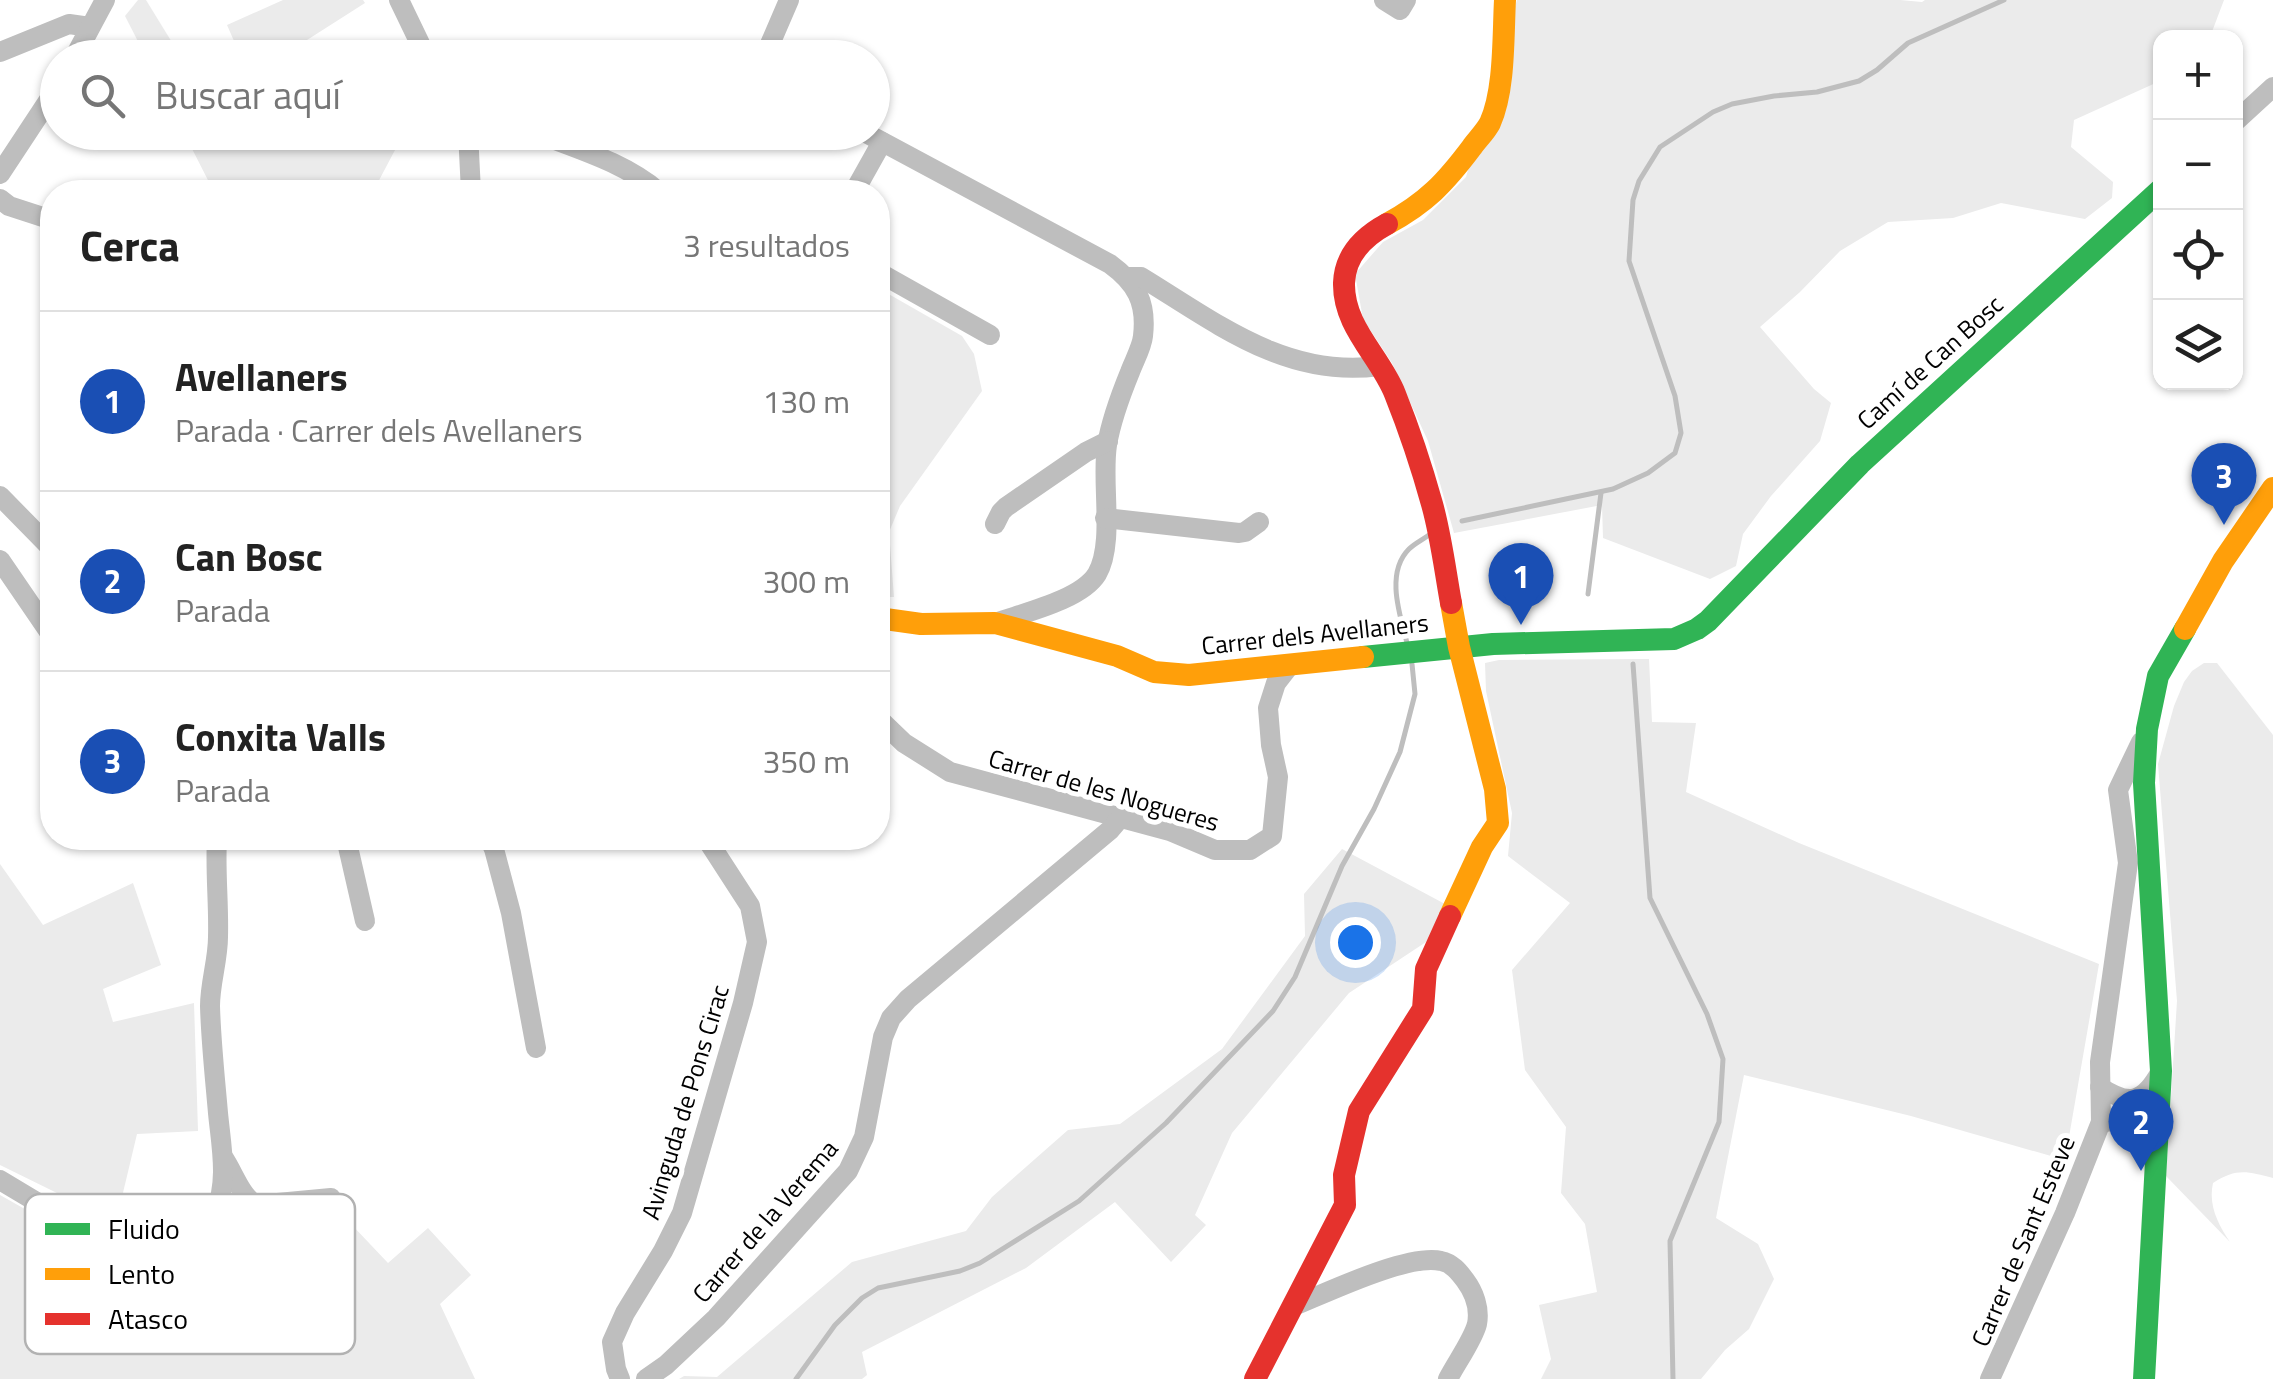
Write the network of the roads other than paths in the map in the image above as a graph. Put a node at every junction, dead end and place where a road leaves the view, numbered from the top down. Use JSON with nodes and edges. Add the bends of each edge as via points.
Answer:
{"nodes":[{"id":1,"x":105,"y":0,"type":"edge"},
{"id":2,"x":399,"y":0,"type":"edge"},
{"id":3,"x":790,"y":0,"type":"edge"},
{"id":4,"x":1384,"y":0,"type":"edge"},
{"id":5,"x":1406,"y":0,"type":"edge"},
{"id":6,"x":1505,"y":0,"type":"edge"},
{"id":7,"x":90,"y":28,"type":"junction"},
{"id":8,"x":84,"y":40,"type":"edge"},
{"id":9,"x":418,"y":40,"type":"edge"},
{"id":10,"x":772,"y":40,"type":"edge"},
{"id":11,"x":0,"y":52,"type":"edge"},
{"id":12,"x":2273,"y":87,"type":"edge"},
{"id":13,"x":40,"y":113,"type":"edge"},
{"id":14,"x":2237,"y":120,"type":"edge"},
{"id":15,"x":890,"y":146,"type":"edge"},
{"id":16,"x":469,"y":150,"type":"edge"},
{"id":17,"x":580,"y":150,"type":"edge"},
{"id":18,"x":869,"y":150,"type":"edge"},
{"id":19,"x":0,"y":174,"type":"edge"},
{"id":20,"x":470,"y":180,"type":"edge"},
{"id":21,"x":644,"y":180,"type":"edge"},
{"id":22,"x":858,"y":180,"type":"edge"},
{"id":23,"x":2153,"y":196,"type":"edge"},
{"id":24,"x":0,"y":199,"type":"edge"},
{"id":25,"x":40,"y":216,"type":"edge"},
{"id":26,"x":1128,"y":277,"type":"junction"},
{"id":27,"x":890,"y":279,"type":"edge"},
{"id":28,"x":990,"y":335,"type":"dead end"},
{"id":29,"x":1379,"y":366,"type":"junction"},
{"id":30,"x":1108,"y":440,"type":"junction"},
{"id":31,"x":2273,"y":488,"type":"edge"},
{"id":32,"x":0,"y":496,"type":"edge"},
{"id":33,"x":1106,"y":518,"type":"junction"},
{"id":34,"x":1259,"y":522,"type":"dead end"},
{"id":35,"x":995,"y":524,"type":"dead end"},
{"id":36,"x":40,"y":537,"type":"edge"},
{"id":37,"x":0,"y":560,"type":"edge"},
{"id":38,"x":1745,"y":583,"type":"joint"},
{"id":39,"x":40,"y":618,"type":"edge"},
{"id":40,"x":890,"y":620,"type":"edge"},
{"id":41,"x":995,"y":623,"type":"junction"},
{"id":42,"x":1459,"y":647,"type":"junction"},
{"id":43,"x":1290,"y":664,"type":"junction"},
{"id":44,"x":890,"y":730,"type":"edge"},
{"id":45,"x":2148,"y":730,"type":"junction"},
{"id":46,"x":1120,"y":816,"type":"junction"},
{"id":47,"x":219,"y":850,"type":"edge"},
{"id":48,"x":349,"y":850,"type":"edge"},
{"id":49,"x":495,"y":850,"type":"edge"},
{"id":50,"x":714,"y":850,"type":"edge"},
{"id":51,"x":365,"y":921,"type":"dead end"},
{"id":52,"x":536,"y":1048,"type":"dead end"},
{"id":53,"x":2161,"y":1071,"type":"junction"},
{"id":54,"x":2100,"y":1087,"type":"junction"},
{"id":55,"x":2101,"y":1122,"type":"junction"},
{"id":56,"x":2156,"y":1139,"type":"junction"},
{"id":57,"x":224,"y":1157,"type":"junction"},
{"id":58,"x":0,"y":1180,"type":"edge"},
{"id":59,"x":220,"y":1194,"type":"edge"},
{"id":60,"x":244,"y":1194,"type":"edge"},
{"id":61,"x":25,"y":1195,"type":"edge"},
{"id":62,"x":1294,"y":1306,"type":"junction"},
{"id":63,"x":620,"y":1379,"type":"edge"},
{"id":64,"x":646,"y":1379,"type":"edge"},
{"id":65,"x":1255,"y":1379,"type":"edge"},
{"id":66,"x":1448,"y":1379,"type":"edge"},
{"id":67,"x":1990,"y":1379,"type":"edge"},
{"id":68,"x":2144,"y":1379,"type":"edge"}],
"edges":[{"from":1,"to":7,"type":"street"},
{"from":2,"to":9,"type":"street"},
{"from":3,"to":10,"type":"street"},
{"from":4,"to":5,"type":"street","via":[[1400,10]]},
{"from":6,"to":29,"type":"street","via":[[1490,123],[1443,184],[1415,209],[1370,233],[1345,270],[1353,324]]},
{"from":7,"to":8,"type":"street"},
{"from":7,"to":11,"type":"street","via":[[69,24]]},
{"from":12,"to":14,"type":"street"},
{"from":13,"to":19,"type":"street"},
{"from":15,"to":26,"type":"street"},
{"from":16,"to":20,"type":"street"},
{"from":17,"to":21,"type":"street"},
{"from":18,"to":22,"type":"street"},
{"from":23,"to":38,"type":"street","name":"Camí de Can Bosc","via":[[1882,443]]},
{"from":24,"to":25,"type":"street"},
{"from":26,"to":29,"type":"street","via":[[1141,278],[1277,355],[1339,367]]},
{"from":26,"to":30,"type":"street","via":[[1141,299],[1144,338]]},
{"from":27,"to":28,"type":"street"},
{"from":29,"to":42,"type":"street","via":[[1433,506]]},
{"from":30,"to":33,"type":"street"},
{"from":30,"to":35,"type":"street","via":[[1006,507]]},
{"from":31,"to":45,"type":"street","via":[[2158,676]]},
{"from":32,"to":36,"type":"street"},
{"from":33,"to":34,"type":"street","via":[[1240,533]]},
{"from":33,"to":41,"type":"street","via":[[1105,557],[1095,578],[1066,599]]},
{"from":37,"to":39,"type":"street"},
{"from":38,"to":42,"type":"street","name":"Carrer dels Avellaners","via":[[1698,629],[1674,639]]},
{"from":40,"to":41,"type":"street","name":"Carrer dels Avellaners"},
{"from":41,"to":43,"type":"street","name":"Carrer dels Avellaners","via":[[1154,672],[1189,675]]},
{"from":42,"to":43,"type":"street","name":"Carrer dels Avellaners"},
{"from":42,"to":62,"type":"street","via":[[1498,822],[1426,970],[1423,1010],[1358,1112],[1344,1174],[1345,1204]]},
{"from":43,"to":46,"type":"street","name":"Carrer de les Nogueres","via":[[1268,708],[1278,777],[1272,836],[1250,850],[1215,850]]},
{"from":44,"to":46,"type":"street","name":"Carrer de les Nogueres","via":[[950,772]]},
{"from":45,"to":53,"type":"street","via":[[2144,783]]},
{"from":45,"to":54,"type":"street","name":"Carrer de Sant Esteve","via":[[2118,790],[2128,863]]},
{"from":46,"to":64,"type":"street","name":"Carrer de la Verema","via":[[891,1018],[864,1137],[848,1172],[716,1318]]},
{"from":47,"to":57,"type":"street","via":[[210,1002]]},
{"from":48,"to":51,"type":"street"},
{"from":49,"to":52,"type":"street"},
{"from":50,"to":63,"type":"street","name":"Avinguda de Pons Cirac","via":[[750,906],[757,942],[682,1213],[612,1342]]},
{"from":53,"to":54,"type":"street","via":[[2137,1098],[2118,1099]]},
{"from":53,"to":56,"type":"street"},
{"from":54,"to":55,"type":"street","name":"Carrer de Sant Esteve"},
{"from":55,"to":56,"type":"street","name":"Carrer de Sant Esteve","via":[[2139,1126]]},
{"from":55,"to":67,"type":"street","name":"Carrer de Sant Esteve"},
{"from":56,"to":68,"type":"street"},
{"from":57,"to":59,"type":"street"},
{"from":57,"to":60,"type":"street"},
{"from":58,"to":61,"type":"street"},
{"from":62,"to":65,"type":"street"},
{"from":62,"to":66,"type":"street","via":[[1396,1266],[1445,1262],[1472,1290],[1477,1307],[1477,1324]]}]}
